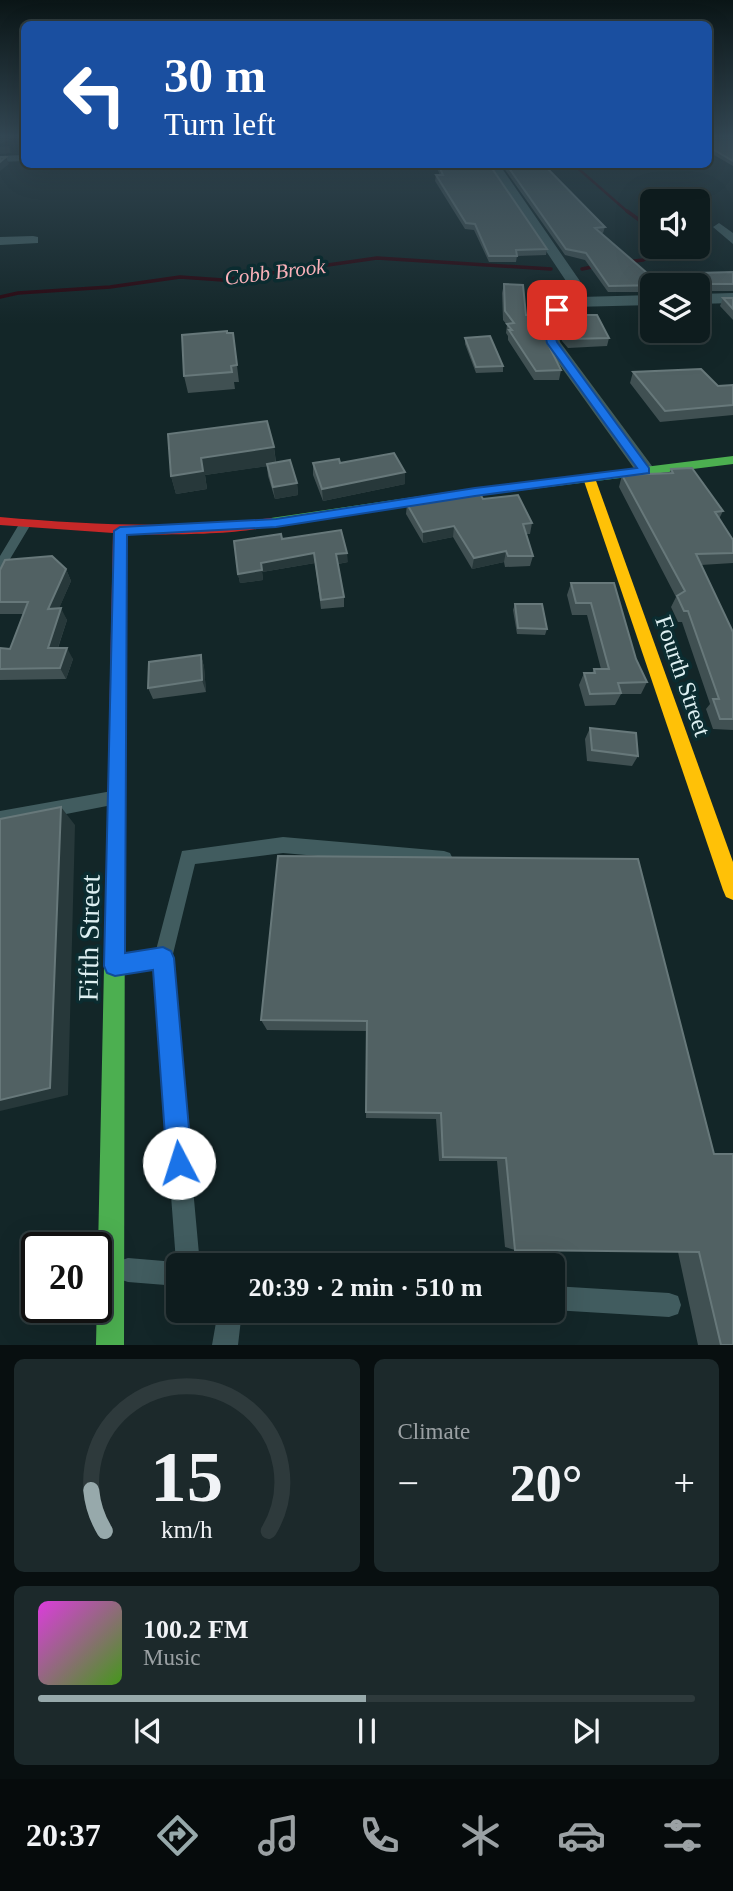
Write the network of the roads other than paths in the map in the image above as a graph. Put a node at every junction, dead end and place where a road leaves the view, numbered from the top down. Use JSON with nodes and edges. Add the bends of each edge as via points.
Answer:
{"nodes":[{"id":1,"x":517,"y":199,"type":"edge"},
{"id":2,"x":719,"y":227,"type":"dead end"},
{"id":3,"x":33,"y":240,"type":"dead end"},
{"id":4,"x":733,"y":240,"type":"edge"},
{"id":5,"x":0,"y":241,"type":"edge"},
{"id":6,"x":733,"y":298,"type":"edge"},
{"id":7,"x":710,"y":299,"type":"edge"},
{"id":8,"x":640,"y":300,"type":"edge"},
{"id":9,"x":570,"y":302,"type":"junction"},
{"id":10,"x":733,"y":460,"type":"edge"},
{"id":11,"x":645,"y":470,"type":"junction"},
{"id":12,"x":589,"y":478,"type":"junction"},
{"id":13,"x":0,"y":521,"type":"edge"},
{"id":14,"x":25,"y":524,"type":"junction"},
{"id":15,"x":120,"y":531,"type":"junction"},
{"id":16,"x":0,"y":566,"type":"edge"},
{"id":17,"x":117,"y":797,"type":"junction"},
{"id":18,"x":0,"y":819,"type":"edge"},
{"id":19,"x":455,"y":860,"type":"edge"},
{"id":20,"x":733,"y":890,"type":"edge"},
{"id":21,"x":163,"y":958,"type":"junction"},
{"id":22,"x":115,"y":966,"type":"junction"},
{"id":23,"x":111,"y":1232,"type":"edge"},
{"id":24,"x":187,"y":1253,"type":"edge"},
{"id":25,"x":112,"y":1269,"type":"edge"},
{"id":26,"x":166,"y":1273,"type":"edge"},
{"id":27,"x":565,"y":1299,"type":"edge"},
{"id":28,"x":669,"y":1305,"type":"dead end"},
{"id":29,"x":110,"y":1323,"type":"edge"},
{"id":30,"x":228,"y":1323,"type":"edge"},
{"id":31,"x":110,"y":1345,"type":"edge"},
{"id":32,"x":225,"y":1345,"type":"edge"}],
"edges":[{"from":1,"to":9,"type":"street","via":[[574,281],[576,292]]},
{"from":2,"to":4,"type":"street"},
{"from":3,"to":5,"type":"street"},
{"from":6,"to":7,"type":"street"},
{"from":8,"to":9,"type":"street"},
{"from":9,"to":11,"type":"street","via":[[551,315],[548,332],[552,343]]},
{"from":10,"to":11,"type":"street"},
{"from":11,"to":12,"type":"street"},
{"from":12,"to":15,"type":"street","via":[[276,523]]},
{"from":12,"to":20,"type":"street","name":"Fourth Street"},
{"from":13,"to":14,"type":"street"},
{"from":14,"to":15,"type":"street"},
{"from":14,"to":16,"type":"lane"},
{"from":15,"to":17,"type":"street","name":"Fifth Street"},
{"from":17,"to":18,"type":"lane"},
{"from":17,"to":22,"type":"street","name":"Fifth Street"},
{"from":19,"to":21,"type":"lane","via":[[283,845],[188,856]]},
{"from":21,"to":22,"type":"lane"},
{"from":21,"to":24,"type":"lane"},
{"from":22,"to":23,"type":"street","name":"Fifth Street"},
{"from":25,"to":26,"type":"lane"},
{"from":27,"to":28,"type":"lane"},
{"from":29,"to":31,"type":"street","name":"Fifth Street"},
{"from":30,"to":32,"type":"lane"}]}
